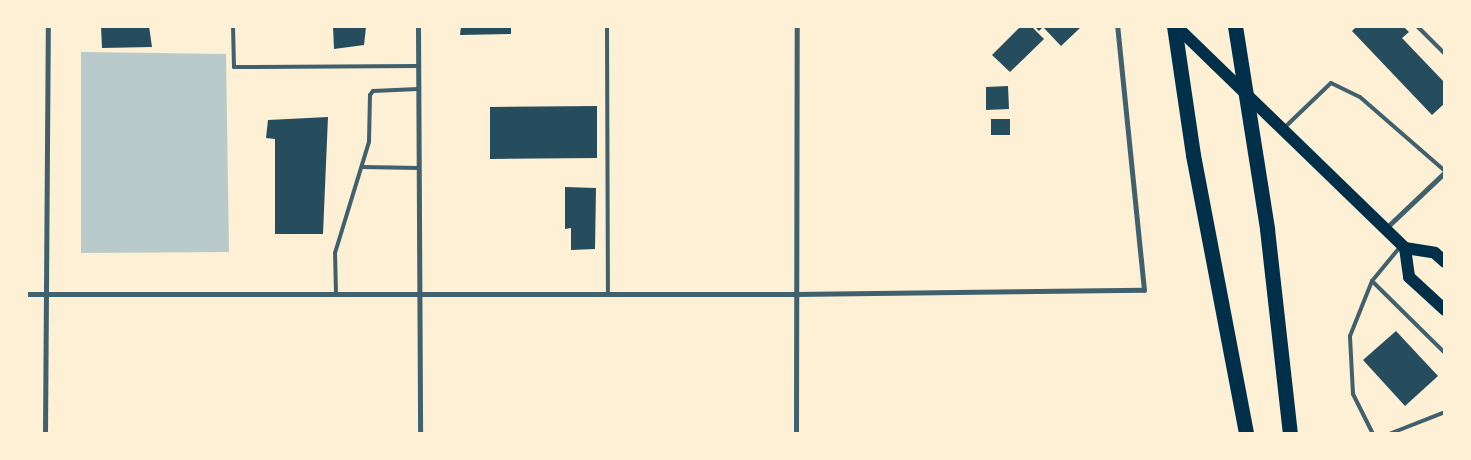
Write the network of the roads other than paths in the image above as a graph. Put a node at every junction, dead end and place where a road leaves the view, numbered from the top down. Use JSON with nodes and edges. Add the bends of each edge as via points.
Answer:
{"nodes":[{"id":1,"x":48,"y":26,"type":"edge"},
{"id":2,"x":233,"y":26,"type":"edge"},
{"id":3,"x":418,"y":26,"type":"edge"},
{"id":4,"x":607,"y":26,"type":"edge"},
{"id":5,"x":797,"y":26,"type":"edge"},
{"id":6,"x":1117,"y":26,"type":"edge"},
{"id":7,"x":1175,"y":26,"type":"edge"},
{"id":8,"x":1235,"y":26,"type":"edge"},
{"id":9,"x":1417,"y":26,"type":"edge"},
{"id":10,"x":1445,"y":54,"type":"edge"},
{"id":11,"x":418,"y":66,"type":"junction"},
{"id":12,"x":418,"y":89,"type":"junction"},
{"id":13,"x":1282,"y":129,"type":"junction"},
{"id":14,"x":362,"y":167,"type":"junction"},
{"id":15,"x":418,"y":168,"type":"junction"},
{"id":16,"x":1445,"y":171,"type":"edge"},
{"id":17,"x":1385,"y":229,"type":"junction"},
{"id":18,"x":1403,"y":247,"type":"junction"},
{"id":19,"x":1445,"y":262,"type":"edge"},
{"id":20,"x":1372,"y":281,"type":"junction"},
{"id":21,"x":419,"y":292,"type":"junction"},
{"id":22,"x":336,"y":293,"type":"junction"},
{"id":23,"x":608,"y":293,"type":"junction"},
{"id":24,"x":26,"y":294,"type":"edge"},
{"id":25,"x":46,"y":294,"type":"junction"},
{"id":26,"x":794,"y":294,"type":"junction"},
{"id":27,"x":1445,"y":310,"type":"edge"},
{"id":28,"x":1445,"y":352,"type":"edge"},
{"id":29,"x":1445,"y":412,"type":"edge"},
{"id":30,"x":44,"y":434,"type":"edge"},
{"id":31,"x":420,"y":434,"type":"edge"},
{"id":32,"x":796,"y":434,"type":"edge"},
{"id":33,"x":1246,"y":434,"type":"edge"},
{"id":34,"x":1290,"y":434,"type":"edge"},
{"id":35,"x":1373,"y":434,"type":"edge"},
{"id":36,"x":1389,"y":434,"type":"edge"}],
"edges":[{"from":1,"to":25,"type":"street"},
{"from":2,"to":11,"type":"lane","via":[[234,67]]},
{"from":3,"to":11,"type":"street"},
{"from":4,"to":23,"type":"lane"},
{"from":5,"to":26,"type":"street"},
{"from":6,"to":26,"type":"street","via":[[1144,290]]},
{"from":7,"to":13,"type":"main road"},
{"from":7,"to":33,"type":"highway","via":[[1193,155]]},
{"from":8,"to":34,"type":"highway","via":[[1267,229]]},
{"from":9,"to":10,"type":"lane"},
{"from":11,"to":12,"type":"street"},
{"from":12,"to":14,"type":"lane","via":[[371,92],[368,142]]},
{"from":12,"to":15,"type":"street"},
{"from":13,"to":16,"type":"lane","via":[[1331,83],[1360,97]]},
{"from":13,"to":17,"type":"main road"},
{"from":14,"to":15,"type":"lane"},
{"from":14,"to":22,"type":"lane","via":[[335,253]]},
{"from":15,"to":21,"type":"street"},
{"from":16,"to":17,"type":"street"},
{"from":17,"to":18,"type":"main road"},
{"from":18,"to":19,"type":"main road","via":[[1435,253]]},
{"from":18,"to":20,"type":"lane"},
{"from":18,"to":27,"type":"main road","via":[[1410,277]]},
{"from":20,"to":28,"type":"lane"},
{"from":20,"to":35,"type":"lane","via":[[1350,336],[1353,394]]},
{"from":21,"to":22,"type":"street"},
{"from":21,"to":23,"type":"street"},
{"from":21,"to":31,"type":"street"},
{"from":22,"to":25,"type":"street"},
{"from":23,"to":26,"type":"street"},
{"from":24,"to":25,"type":"street"},
{"from":25,"to":30,"type":"street"},
{"from":26,"to":32,"type":"street"},
{"from":29,"to":36,"type":"lane"}]}
